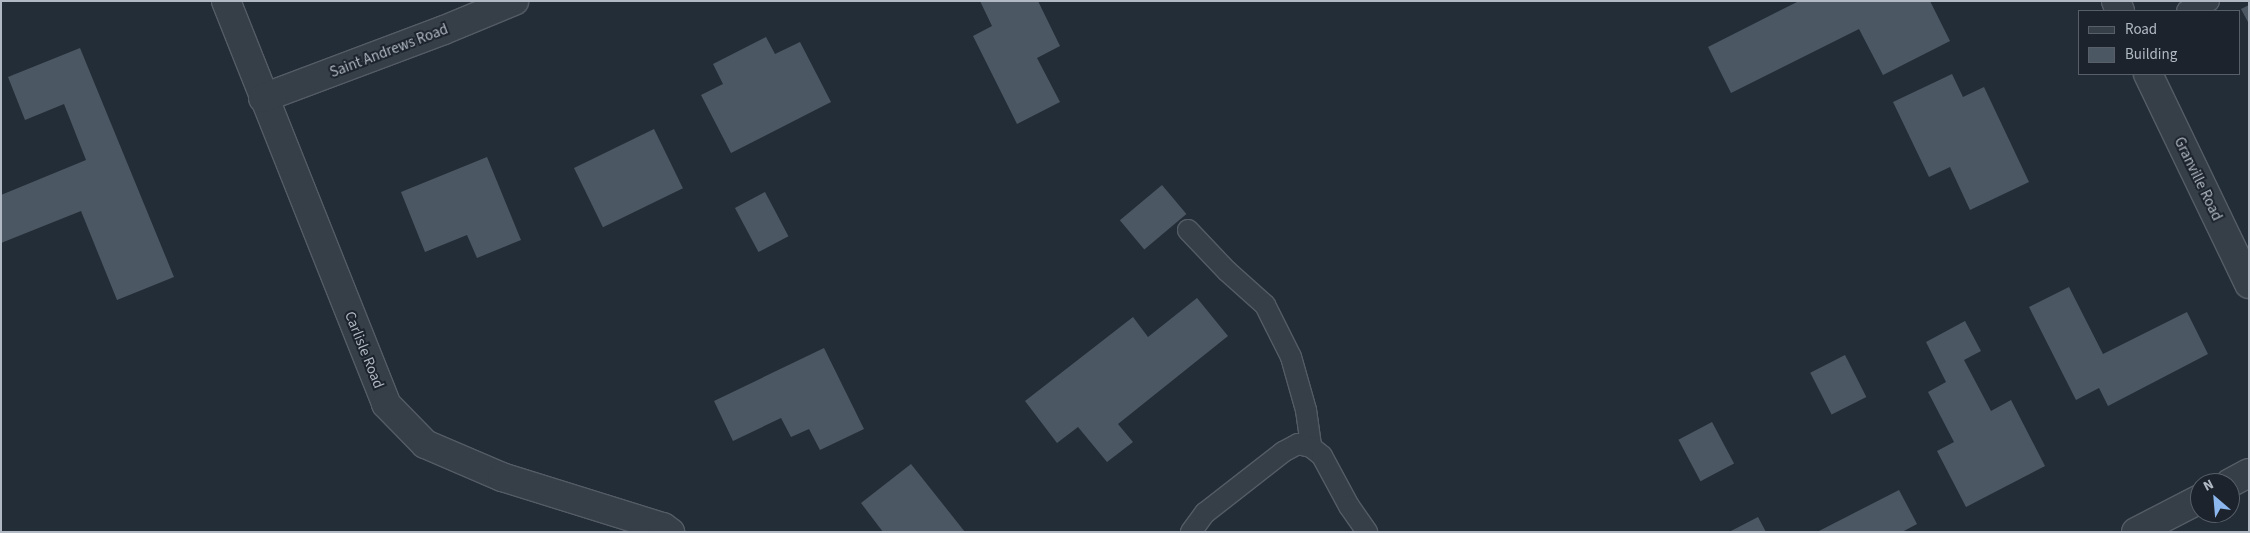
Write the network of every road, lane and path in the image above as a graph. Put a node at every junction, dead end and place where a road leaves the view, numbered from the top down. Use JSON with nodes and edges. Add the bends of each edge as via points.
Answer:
{"nodes":[{"id":1,"x":226,"y":1,"type":"edge"},
{"id":2,"x":514,"y":1,"type":"edge"},
{"id":3,"x":2209,"y":1,"type":"edge"},
{"id":4,"x":2188,"y":10,"type":"edge"},
{"id":5,"x":2148,"y":75,"type":"edge"},
{"id":6,"x":263,"y":98,"type":"junction"},
{"id":7,"x":1188,"y":230,"type":"dead end"},
{"id":8,"x":2249,"y":284,"type":"edge"},
{"id":9,"x":1311,"y":447,"type":"junction"},
{"id":10,"x":2190,"y":504,"type":"edge"},
{"id":11,"x":670,"y":532,"type":"edge"},
{"id":12,"x":1191,"y":532,"type":"edge"},
{"id":13,"x":1367,"y":532,"type":"edge"},
{"id":14,"x":2136,"y":532,"type":"edge"}],
"edges":[{"from":1,"to":6,"type":"street","name":"Carlisle Road"},
{"from":2,"to":6,"type":"street","name":"Saint Andrews Road"},
{"from":3,"to":4,"type":"lane"},
{"from":5,"to":8,"type":"street","name":"Granville Road"},
{"from":6,"to":11,"type":"street","name":"Carlisle Road","via":[[386,404],[425,444],[502,477],[663,527]]},
{"from":7,"to":9,"type":"lane","via":[[1265,305],[1291,357],[1306,410]]},
{"from":9,"to":12,"type":"lane","via":[[1298,444],[1283,452],[1205,513]]},
{"from":9,"to":13,"type":"lane","via":[[1322,456]]},
{"from":10,"to":14,"type":"street"}]}
